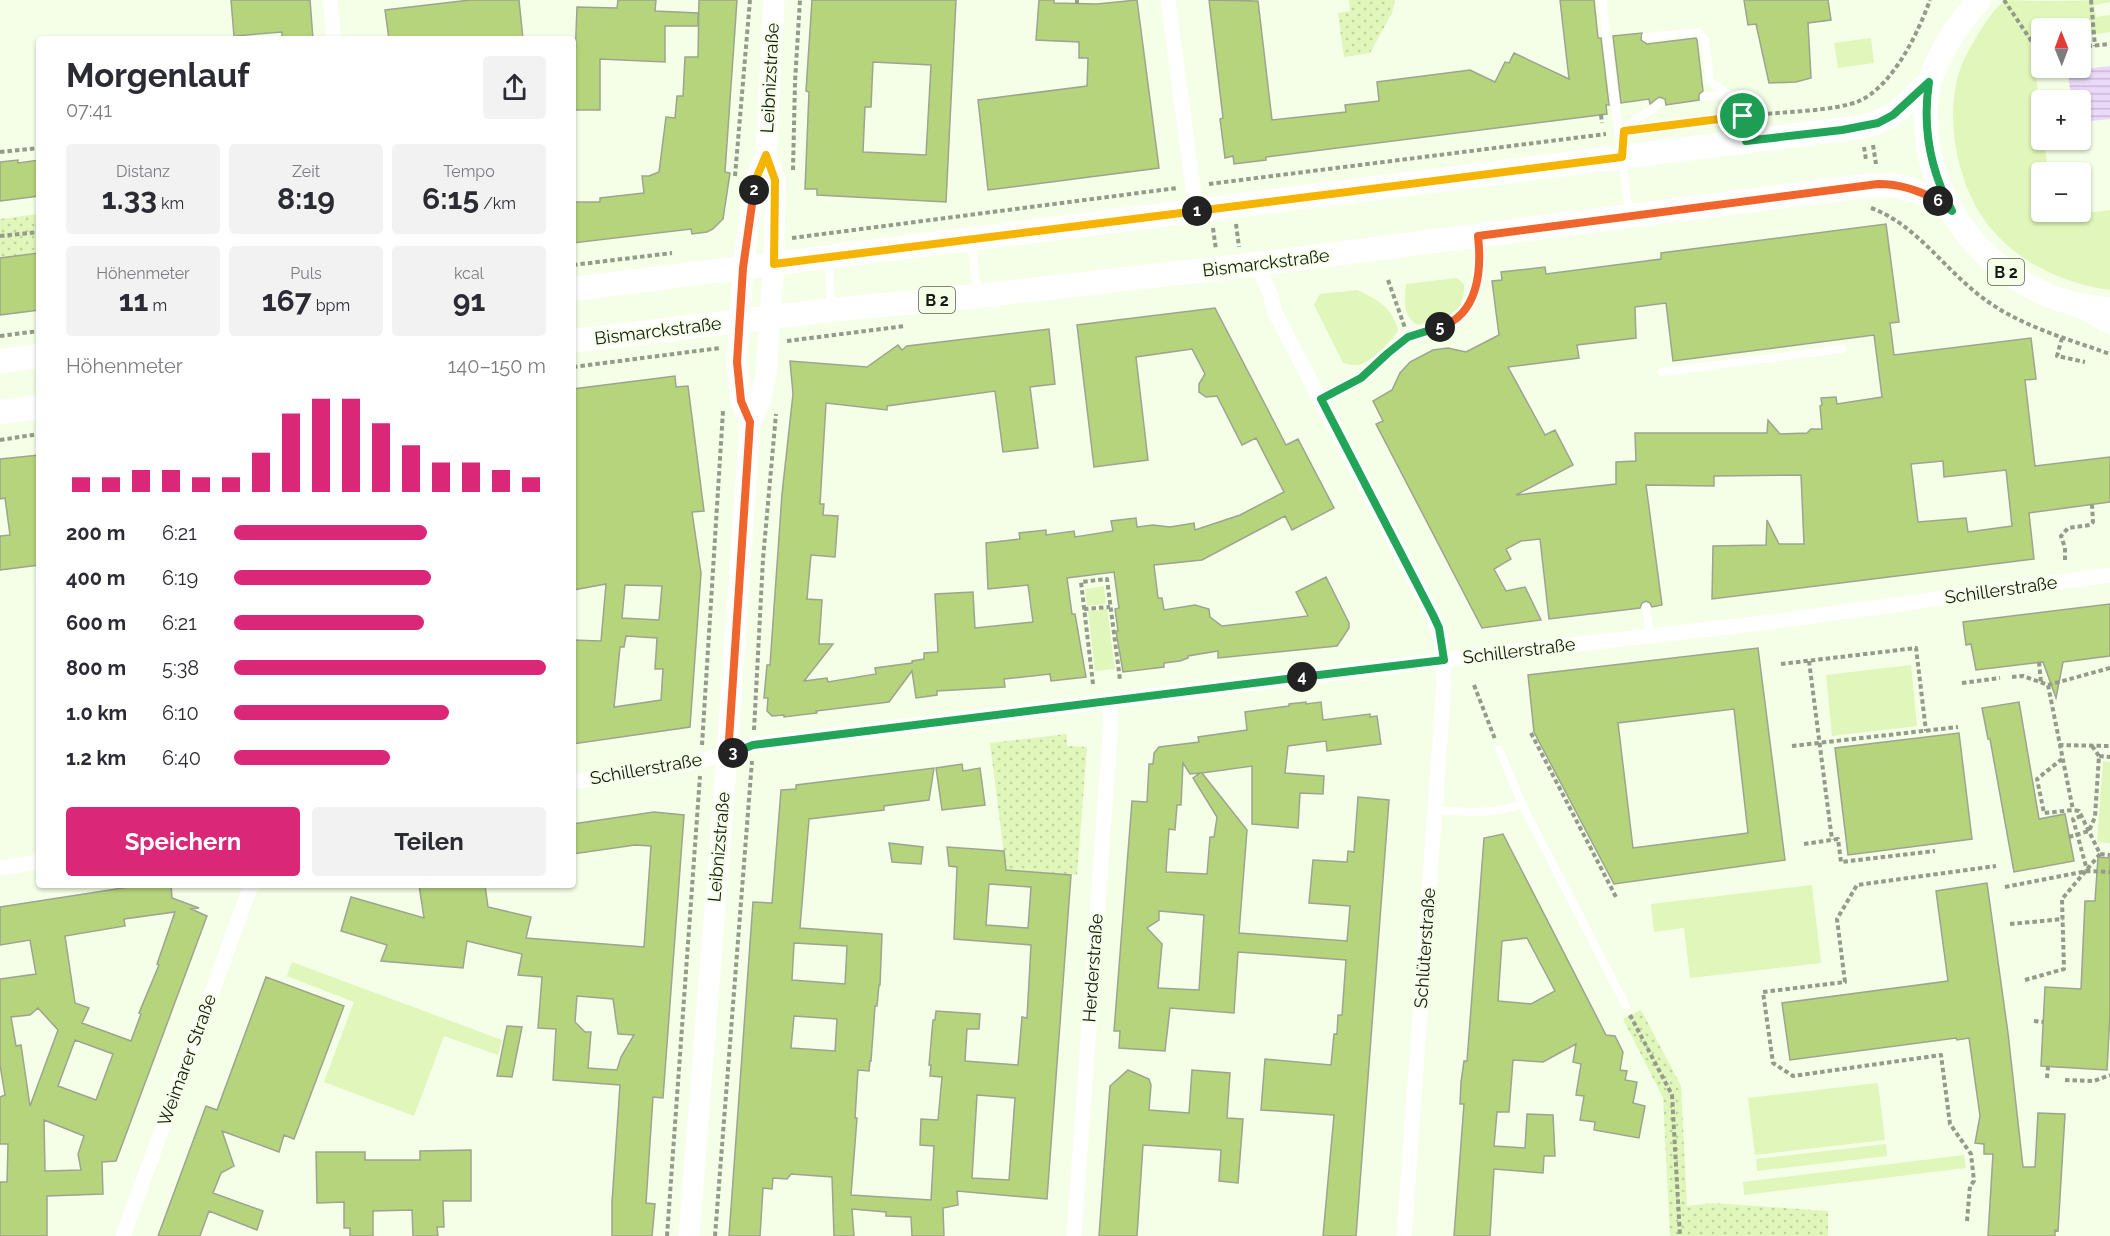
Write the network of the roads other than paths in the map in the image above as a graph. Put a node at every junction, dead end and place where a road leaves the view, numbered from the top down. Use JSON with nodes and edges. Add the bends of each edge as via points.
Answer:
{"nodes":[{"id":1,"x":330,"y":0,"type":"edge"},
{"id":2,"x":774,"y":0,"type":"edge"},
{"id":3,"x":1168,"y":0,"type":"edge"},
{"id":4,"x":1602,"y":0,"type":"edge"},
{"id":5,"x":1979,"y":0,"type":"edge"},
{"id":6,"x":1963,"y":10,"type":"edge"},
{"id":7,"x":334,"y":36,"type":"edge"},
{"id":8,"x":1650,"y":39,"type":"dead end"},
{"id":9,"x":1929,"y":82,"type":"junction"},
{"id":10,"x":1728,"y":94,"type":"junction"},
{"id":11,"x":1704,"y":97,"type":"dead end"},
{"id":12,"x":1660,"y":103,"type":"dead end"},
{"id":13,"x":1622,"y":131,"type":"junction"},
{"id":14,"x":1746,"y":141,"type":"junction"},
{"id":15,"x":766,"y":155,"type":"junction"},
{"id":16,"x":1622,"y":157,"type":"junction"},
{"id":17,"x":1196,"y":211,"type":"junction"},
{"id":18,"x":1952,"y":211,"type":"junction"},
{"id":19,"x":1630,"y":217,"type":"junction"},
{"id":20,"x":1478,"y":236,"type":"junction"},
{"id":21,"x":971,"y":240,"type":"junction"},
{"id":22,"x":829,"y":258,"type":"junction"},
{"id":23,"x":774,"y":264,"type":"junction"},
{"id":24,"x":1257,"y":264,"type":"junction"},
{"id":25,"x":743,"y":268,"type":"junction"},
{"id":26,"x":576,"y":289,"type":"edge"},
{"id":27,"x":978,"y":296,"type":"junction"},
{"id":28,"x":2079,"y":305,"type":"junction"},
{"id":29,"x":2110,"y":309,"type":"edge"},
{"id":30,"x":831,"y":310,"type":"junction"},
{"id":31,"x":771,"y":317,"type":"junction"},
{"id":32,"x":740,"y":320,"type":"junction"},
{"id":33,"x":2110,"y":324,"type":"edge"},
{"id":34,"x":576,"y":341,"type":"edge"},
{"id":35,"x":1842,"y":350,"type":"dead end"},
{"id":36,"x":36,"y":356,"type":"edge"},
{"id":37,"x":0,"y":361,"type":"edge"},
{"id":38,"x":1662,"y":372,"type":"dead end"},
{"id":39,"x":1321,"y":399,"type":"junction"},
{"id":40,"x":36,"y":407,"type":"edge"},
{"id":41,"x":0,"y":412,"type":"edge"},
{"id":42,"x":750,"y":422,"type":"junction"},
{"id":43,"x":2110,"y":575,"type":"edge"},
{"id":44,"x":1646,"y":607,"type":"dead end"},
{"id":45,"x":1650,"y":635,"type":"junction"},
{"id":46,"x":1444,"y":660,"type":"junction"},
{"id":47,"x":1109,"y":700,"type":"junction"},
{"id":48,"x":1499,"y":748,"type":"road end"},
{"id":49,"x":728,"y":755,"type":"junction"},
{"id":50,"x":576,"y":781,"type":"edge"},
{"id":51,"x":1522,"y":804,"type":"junction"},
{"id":52,"x":1435,"y":810,"type":"junction"},
{"id":53,"x":36,"y":862,"type":"edge"},
{"id":54,"x":0,"y":868,"type":"edge"},
{"id":55,"x":250,"y":888,"type":"edge"},
{"id":56,"x":1626,"y":1006,"type":"road end"},
{"id":57,"x":123,"y":1236,"type":"edge"},
{"id":58,"x":689,"y":1236,"type":"edge"},
{"id":59,"x":1074,"y":1236,"type":"edge"},
{"id":60,"x":1404,"y":1236,"type":"edge"}],
"edges":[{"from":1,"to":7,"type":"street"},
{"from":2,"to":15,"type":"street","name":"Leibnizstraße"},
{"from":3,"to":17,"type":"street"},
{"from":4,"to":13,"type":"lane"},
{"from":5,"to":6,"type":"main road"},
{"from":6,"to":9,"type":"main road"},
{"from":8,"to":10,"type":"lane","via":[[1698,32],[1706,81]]},
{"from":9,"to":14,"type":"main road","via":[[1893,115],[1878,123]]},
{"from":9,"to":18,"type":"main road","via":[[1926,104],[1930,153],[1938,183]]},
{"from":10,"to":11,"type":"lane"},
{"from":10,"to":14,"type":"lane","via":[[1743,116]]},
{"from":12,"to":13,"type":"lane"},
{"from":13,"to":16,"type":"lane"},
{"from":14,"to":16,"type":"main road"},
{"from":15,"to":23,"type":"street","name":"Leibnizstraße","via":[[775,180]]},
{"from":15,"to":25,"type":"street","name":"Leibnizstraße","via":[[755,181]]},
{"from":16,"to":17,"type":"main road"},
{"from":16,"to":19,"type":"lane"},
{"from":17,"to":21,"type":"main road"},
{"from":18,"to":19,"type":"main road","name":"Bismarckstraße","number":"B 2","via":[[1928,195],[1894,184]]},
{"from":18,"to":28,"type":"main road","number":"B 2","via":[[1976,244],[2005,271],[2045,295]]},
{"from":19,"to":20,"type":"main road","name":"Bismarckstraße","number":"B 2"},
{"from":20,"to":24,"type":"main road","name":"Bismarckstraße","number":"B 2"},
{"from":20,"to":39,"type":"lane","via":[[1478,280],[1474,297],[1462,315],[1452,323],[1408,337],[1361,378]]},
{"from":21,"to":22,"type":"main road"},
{"from":21,"to":27,"type":"lane"},
{"from":22,"to":23,"type":"main road"},
{"from":22,"to":30,"type":"lane"},
{"from":23,"to":25,"type":"main road"},
{"from":23,"to":31,"type":"street","name":"Leibnizstraße"},
{"from":24,"to":27,"type":"main road","name":"Bismarckstraße","number":"B 2"},
{"from":24,"to":39,"type":"street","name":"Schlüterstraße","via":[[1274,311]]},
{"from":25,"to":26,"type":"main road"},
{"from":25,"to":32,"type":"street","name":"Leibnizstraße"},
{"from":27,"to":30,"type":"main road","name":"Bismarckstraße","number":"B 2"},
{"from":28,"to":29,"type":"main road","number":"B 2"},
{"from":28,"to":33,"type":"street"},
{"from":30,"to":31,"type":"main road","name":"Bismarckstraße","number":"B 2"},
{"from":31,"to":32,"type":"main road","name":"Bismarckstraße","number":"B 2"},
{"from":31,"to":42,"type":"street","name":"Leibnizstraße","via":[[766,374],[760,402]]},
{"from":32,"to":34,"type":"main road","name":"Bismarckstraße","number":"B 2"},
{"from":32,"to":42,"type":"street","name":"Leibnizstraße","via":[[737,362],[741,401]]},
{"from":35,"to":38,"type":"lane"},
{"from":36,"to":37,"type":"main road"},
{"from":39,"to":46,"type":"street","name":"Schlüterstraße","via":[[1433,615]]},
{"from":40,"to":41,"type":"main road"},
{"from":42,"to":49,"type":"street","name":"Leibnizstraße"},
{"from":43,"to":45,"type":"street","name":"Schillerstraße"},
{"from":44,"to":45,"type":"lane"},
{"from":45,"to":46,"type":"street","name":"Schillerstraße"},
{"from":46,"to":47,"type":"street","name":"Schillerstraße"},
{"from":46,"to":52,"type":"street","name":"Schlüterstraße"},
{"from":47,"to":49,"type":"street","name":"Schillerstraße","via":[[753,745]]},
{"from":47,"to":59,"type":"street","name":"Herderstraße","via":[[1111,721]]},
{"from":48,"to":51,"type":"lane"},
{"from":49,"to":50,"type":"street","name":"Schillerstraße"},
{"from":49,"to":58,"type":"street","name":"Leibnizstraße"},
{"from":51,"to":52,"type":"lane","via":[[1488,812]]},
{"from":51,"to":56,"type":"lane"},
{"from":52,"to":60,"type":"street","name":"Schlüterstraße"},
{"from":53,"to":54,"type":"street"},
{"from":55,"to":57,"type":"street","name":"Weimarer Straße"}]}
